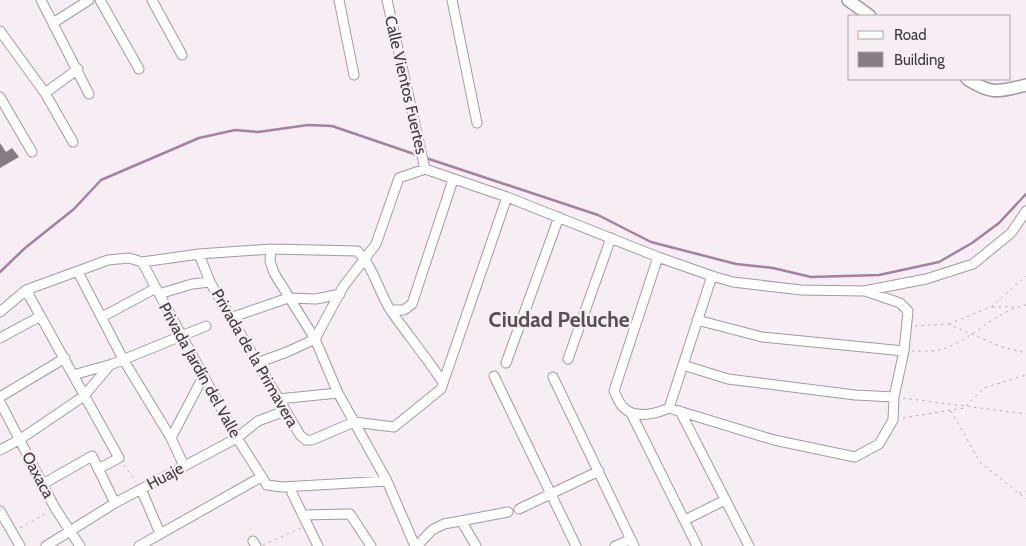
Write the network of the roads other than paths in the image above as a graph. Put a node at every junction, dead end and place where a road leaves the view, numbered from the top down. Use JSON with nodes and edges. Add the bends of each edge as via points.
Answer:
{"nodes":[{"id":1,"x":42,"y":0,"type":"edge"},
{"id":2,"x":89,"y":0,"type":"edge"},
{"id":3,"x":100,"y":0,"type":"edge"},
{"id":4,"x":152,"y":0,"type":"edge"},
{"id":5,"x":339,"y":0,"type":"edge"},
{"id":6,"x":387,"y":0,"type":"edge"},
{"id":7,"x":452,"y":0,"type":"edge"},
{"id":8,"x":848,"y":0,"type":"edge"},
{"id":9,"x":869,"y":15,"type":"edge"},
{"id":10,"x":53,"y":23,"type":"junction"},
{"id":11,"x":0,"y":31,"type":"edge"},
{"id":12,"x":182,"y":55,"type":"dead end"},
{"id":13,"x":78,"y":69,"type":"junction"},
{"id":14,"x":139,"y":69,"type":"dead end"},
{"id":15,"x":354,"y":76,"type":"dead end"},
{"id":16,"x":968,"y":80,"type":"edge"},
{"id":17,"x":1026,"y":85,"type":"edge"},
{"id":18,"x":45,"y":93,"type":"junction"},
{"id":19,"x":89,"y":94,"type":"dead end"},
{"id":20,"x":0,"y":97,"type":"edge"},
{"id":21,"x":477,"y":123,"type":"dead end"},
{"id":22,"x":73,"y":142,"type":"dead end"},
{"id":23,"x":32,"y":152,"type":"dead end"},
{"id":24,"x":424,"y":166,"type":"junction"},
{"id":25,"x":454,"y":180,"type":"junction"},
{"id":26,"x":507,"y":197,"type":"junction"},
{"id":27,"x":1026,"y":211,"type":"edge"},
{"id":28,"x":559,"y":217,"type":"junction"},
{"id":29,"x":611,"y":238,"type":"junction"},
{"id":30,"x":271,"y":249,"type":"junction"},
{"id":31,"x":198,"y":254,"type":"junction"},
{"id":32,"x":658,"y":257,"type":"junction"},
{"id":33,"x":366,"y":259,"type":"junction"},
{"id":34,"x":142,"y":262,"type":"junction"},
{"id":35,"x":78,"y":272,"type":"junction"},
{"id":36,"x":712,"y":276,"type":"junction"},
{"id":37,"x":210,"y":282,"type":"junction"},
{"id":38,"x":26,"y":290,"type":"junction"},
{"id":39,"x":157,"y":291,"type":"junction"},
{"id":40,"x":864,"y":291,"type":"junction"},
{"id":41,"x":340,"y":294,"type":"junction"},
{"id":42,"x":288,"y":298,"type":"junction"},
{"id":43,"x":391,"y":310,"type":"junction"},
{"id":44,"x":0,"y":312,"type":"edge"},
{"id":45,"x":39,"y":317,"type":"junction"},
{"id":46,"x":102,"y":317,"type":"junction"},
{"id":47,"x":233,"y":317,"type":"junction"},
{"id":48,"x":697,"y":320,"type":"junction"},
{"id":49,"x":206,"y":326,"type":"dead end"},
{"id":50,"x":182,"y":334,"type":"junction"},
{"id":51,"x":0,"y":338,"type":"edge"},
{"id":52,"x":315,"y":339,"type":"junction"},
{"id":53,"x":904,"y":351,"type":"junction"},
{"id":54,"x":65,"y":358,"type":"junction"},
{"id":55,"x":123,"y":359,"type":"junction"},
{"id":56,"x":568,"y":359,"type":"dead end"},
{"id":57,"x":257,"y":363,"type":"junction"},
{"id":58,"x":506,"y":363,"type":"dead end"},
{"id":59,"x":110,"y":365,"type":"junction"},
{"id":60,"x":683,"y":365,"type":"junction"},
{"id":61,"x":73,"y":375,"type":"junction"},
{"id":62,"x":204,"y":375,"type":"junction"},
{"id":63,"x":494,"y":376,"type":"dead end"},
{"id":64,"x":553,"y":376,"type":"dead end"},
{"id":65,"x":442,"y":381,"type":"junction"},
{"id":66,"x":338,"y":393,"type":"junction"},
{"id":67,"x":0,"y":396,"type":"edge"},
{"id":68,"x":84,"y":396,"type":"junction"},
{"id":69,"x":894,"y":397,"type":"junction"},
{"id":70,"x":278,"y":399,"type":"junction"},
{"id":71,"x":0,"y":402,"type":"edge"},
{"id":72,"x":669,"y":408,"type":"junction"},
{"id":73,"x":285,"y":411,"type":"junction"},
{"id":74,"x":680,"y":412,"type":"junction"},
{"id":75,"x":631,"y":413,"type":"junction"},
{"id":76,"x":354,"y":422,"type":"junction"},
{"id":77,"x":171,"y":438,"type":"junction"},
{"id":78,"x":237,"y":438,"type":"junction"},
{"id":79,"x":20,"y":440,"type":"junction"},
{"id":80,"x":0,"y":450,"type":"edge"},
{"id":81,"x":184,"y":466,"type":"junction"},
{"id":82,"x":98,"y":469,"type":"junction"},
{"id":83,"x":599,"y":471,"type":"junction"},
{"id":84,"x":261,"y":478,"type":"junction"},
{"id":85,"x":387,"y":481,"type":"junction"},
{"id":86,"x":43,"y":484,"type":"junction"},
{"id":87,"x":141,"y":489,"type":"junction"},
{"id":88,"x":292,"y":493,"type":"dead end"},
{"id":89,"x":551,"y":494,"type":"junction"},
{"id":90,"x":725,"y":500,"type":"junction"},
{"id":91,"x":115,"y":504,"type":"junction"},
{"id":92,"x":519,"y":508,"type":"dead end"},
{"id":93,"x":0,"y":511,"type":"edge"},
{"id":94,"x":508,"y":512,"type":"dead end"},
{"id":95,"x":303,"y":515,"type":"junction"},
{"id":96,"x":685,"y":520,"type":"junction"},
{"id":97,"x":462,"y":522,"type":"junction"},
{"id":98,"x":72,"y":532,"type":"junction"},
{"id":99,"x":160,"y":533,"type":"junction"},
{"id":100,"x":633,"y":542,"type":"edge"},
{"id":101,"x":20,"y":546,"type":"edge"},
{"id":102,"x":46,"y":546,"type":"edge"},
{"id":103,"x":80,"y":546,"type":"edge"},
{"id":104,"x":138,"y":546,"type":"edge"},
{"id":105,"x":318,"y":546,"type":"edge"},
{"id":106,"x":371,"y":546,"type":"edge"},
{"id":107,"x":416,"y":546,"type":"edge"},
{"id":108,"x":476,"y":546,"type":"edge"},
{"id":109,"x":576,"y":546,"type":"edge"},
{"id":110,"x":615,"y":546,"type":"edge"},
{"id":111,"x":697,"y":546,"type":"edge"},
{"id":112,"x":748,"y":546,"type":"edge"}],
"edges":[{"from":1,"to":10,"type":"street"},
{"from":2,"to":10,"type":"street"},
{"from":3,"to":14,"type":"street"},
{"from":4,"to":12,"type":"street"},
{"from":5,"to":15,"type":"street"},
{"from":6,"to":24,"type":"street","name":"Calle Vientos Fuertes"},
{"from":7,"to":21,"type":"street"},
{"from":8,"to":9,"type":"street"},
{"from":10,"to":13,"type":"street"},
{"from":11,"to":18,"type":"street"},
{"from":13,"to":18,"type":"street"},
{"from":13,"to":19,"type":"street"},
{"from":16,"to":17,"type":"street","via":[[984,90],[998,92]]},
{"from":18,"to":22,"type":"street"},
{"from":20,"to":23,"type":"street"},
{"from":24,"to":25,"type":"street"},
{"from":24,"to":33,"type":"street","via":[[399,178],[376,244]]},
{"from":25,"to":26,"type":"street"},
{"from":25,"to":43,"type":"street","via":[[412,304],[404,310]]},
{"from":26,"to":28,"type":"street"},
{"from":26,"to":65,"type":"street"},
{"from":27,"to":40,"type":"street","via":[[1011,233],[973,264],[926,279]]},
{"from":28,"to":29,"type":"street"},
{"from":28,"to":58,"type":"street"},
{"from":29,"to":32,"type":"street"},
{"from":29,"to":56,"type":"street"},
{"from":30,"to":31,"type":"street"},
{"from":30,"to":33,"type":"street","via":[[357,251]]},
{"from":30,"to":42,"type":"street","via":[[271,266]]},
{"from":31,"to":34,"type":"street"},
{"from":31,"to":37,"type":"street","name":"Privada de la Primavera"},
{"from":32,"to":36,"type":"street"},
{"from":32,"to":75,"type":"street","via":[[614,391],[622,407]]},
{"from":33,"to":41,"type":"street"},
{"from":33,"to":43,"type":"street"},
{"from":34,"to":35,"type":"street","via":[[129,258],[108,260]]},
{"from":34,"to":39,"type":"street","name":"Privada Jardín del Valle"},
{"from":35,"to":38,"type":"street"},
{"from":35,"to":46,"type":"street"},
{"from":36,"to":40,"type":"street","via":[[733,282],[802,290]]},
{"from":36,"to":48,"type":"street"},
{"from":37,"to":39,"type":"street"},
{"from":37,"to":47,"type":"street","name":"Privada de la Primavera"},
{"from":38,"to":44,"type":"street"},
{"from":38,"to":45,"type":"street"},
{"from":39,"to":46,"type":"street"},
{"from":39,"to":50,"type":"street","name":"Privada Jardín del Valle"},
{"from":40,"to":53,"type":"street","via":[[900,303],[908,310]]},
{"from":41,"to":42,"type":"street","via":[[316,299]]},
{"from":41,"to":52,"type":"street"},
{"from":42,"to":47,"type":"street"},
{"from":42,"to":52,"type":"street"},
{"from":43,"to":65,"type":"street"},
{"from":45,"to":51,"type":"street"},
{"from":45,"to":54,"type":"street"},
{"from":46,"to":55,"type":"street"},
{"from":47,"to":57,"type":"street","name":"Privada de la Primavera"},
{"from":48,"to":53,"type":"street","via":[[762,337]]},
{"from":48,"to":60,"type":"street"},
{"from":49,"to":50,"type":"street"},
{"from":50,"to":55,"type":"street"},
{"from":50,"to":62,"type":"street","name":"Privada Jardín del Valle"},
{"from":52,"to":57,"type":"street"},
{"from":52,"to":66,"type":"street"},
{"from":53,"to":69,"type":"street"},
{"from":54,"to":61,"type":"street"},
{"from":54,"to":67,"type":"street"},
{"from":55,"to":59,"type":"street"},
{"from":55,"to":77,"type":"street"},
{"from":57,"to":70,"type":"street","name":"Privada de la Primavera"},
{"from":59,"to":61,"type":"street"},
{"from":59,"to":68,"type":"street"},
{"from":60,"to":69,"type":"street","via":[[728,379]]},
{"from":60,"to":72,"type":"street"},
{"from":61,"to":68,"type":"street"},
{"from":62,"to":77,"type":"street"},
{"from":62,"to":78,"type":"street","name":"Privada Jardín del Valle"},
{"from":63,"to":89,"type":"street"},
{"from":64,"to":83,"type":"street"},
{"from":65,"to":76,"type":"street","via":[[441,389],[394,427]]},
{"from":66,"to":70,"type":"street"},
{"from":66,"to":76,"type":"street"},
{"from":68,"to":79,"type":"street"},
{"from":68,"to":82,"type":"street","via":[[119,458]]},
{"from":69,"to":74,"type":"street","via":[[893,420],[879,444],[855,457],[774,440]]},
{"from":70,"to":73,"type":"street","name":"Privada de la Primavera"},
{"from":71,"to":79,"type":"street","name":"Oaxaca"},
{"from":72,"to":74,"type":"street"},
{"from":72,"to":75,"type":"street","via":[[657,413]]},
{"from":73,"to":76,"type":"street","name":"Privada de la Primavera","via":[[306,440]]},
{"from":73,"to":78,"type":"street","name":"Huaje","via":[[258,421]]},
{"from":74,"to":90,"type":"street"},
{"from":75,"to":96,"type":"street"},
{"from":76,"to":85,"type":"street"},
{"from":77,"to":81,"type":"street"},
{"from":78,"to":81,"type":"street","name":"Huaje"},
{"from":78,"to":84,"type":"street","name":"Privada Jardín del Valle"},
{"from":79,"to":80,"type":"street"},
{"from":79,"to":86,"type":"street","name":"Oaxaca"},
{"from":81,"to":87,"type":"street","name":"Huaje"},
{"from":82,"to":86,"type":"street","via":[[92,456]]},
{"from":82,"to":91,"type":"street"},
{"from":83,"to":89,"type":"street"},
{"from":83,"to":100,"type":"street"},
{"from":84,"to":85,"type":"street","via":[[267,485],[282,488]]},
{"from":84,"to":99,"type":"street"},
{"from":85,"to":107,"type":"street"},
{"from":86,"to":98,"type":"street","name":"Oaxaca"},
{"from":87,"to":91,"type":"street","name":"Huaje"},
{"from":87,"to":99,"type":"street"},
{"from":88,"to":95,"type":"street"},
{"from":89,"to":92,"type":"street"},
{"from":89,"to":109,"type":"street"},
{"from":90,"to":96,"type":"street"},
{"from":90,"to":112,"type":"street"},
{"from":91,"to":98,"type":"street","name":"Huaje"},
{"from":93,"to":101,"type":"street"},
{"from":94,"to":97,"type":"street"},
{"from":95,"to":105,"type":"street"},
{"from":95,"to":106,"type":"street","via":[[350,514]]},
{"from":96,"to":111,"type":"street"},
{"from":97,"to":107,"type":"street","via":[[444,524],[432,530]]},
{"from":97,"to":108,"type":"street"},
{"from":98,"to":102,"type":"street","name":"Huaje"},
{"from":98,"to":103,"type":"street","name":"Oaxaca"},
{"from":99,"to":104,"type":"street"},
{"from":100,"to":110,"type":"street"}]}
